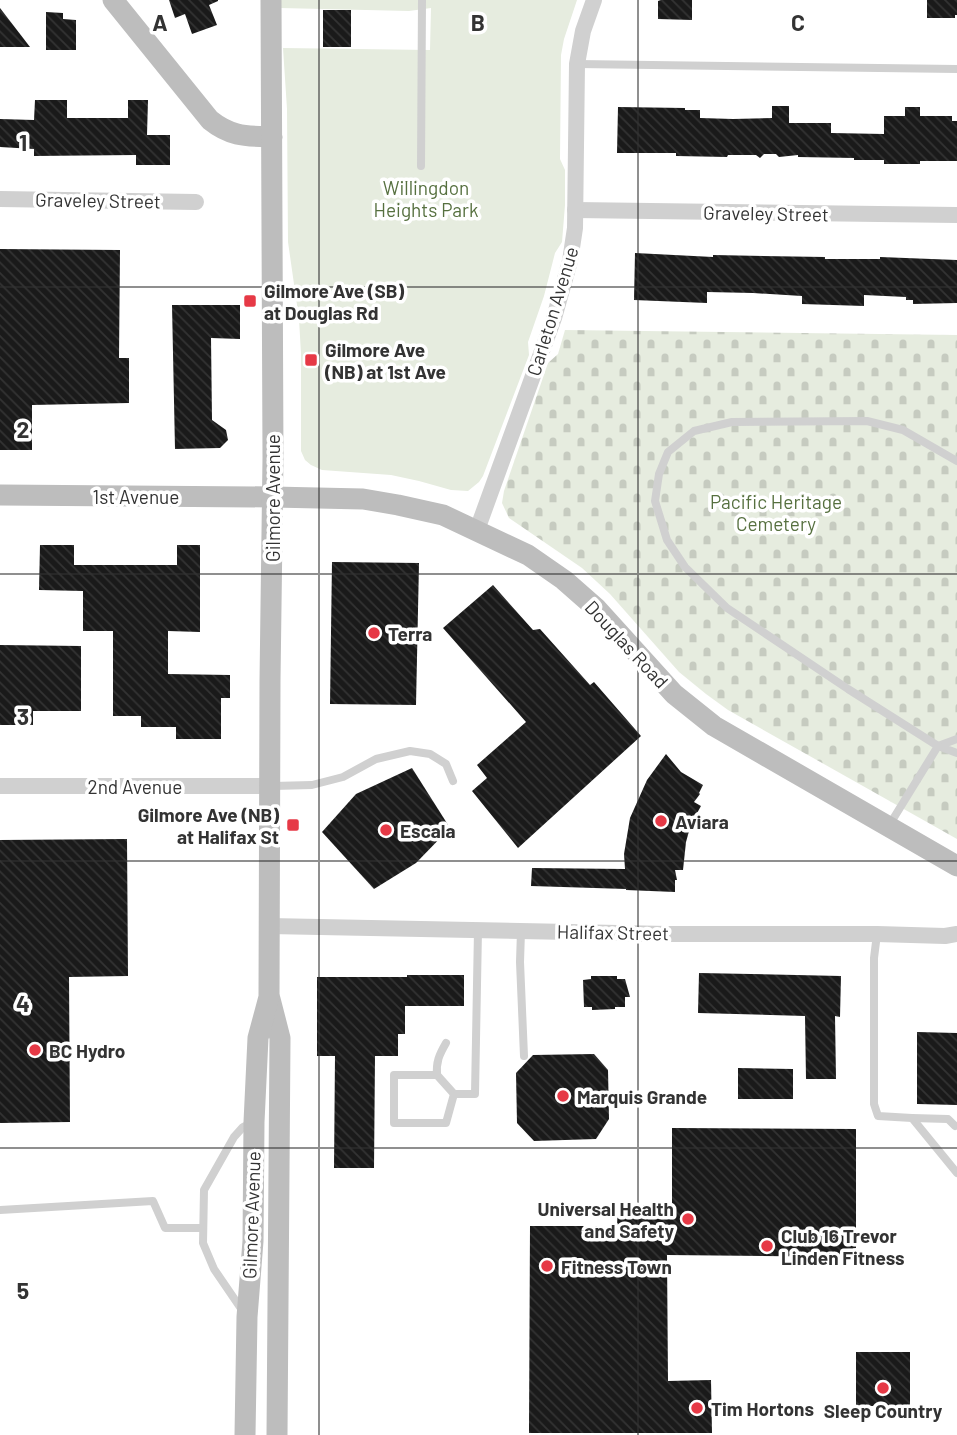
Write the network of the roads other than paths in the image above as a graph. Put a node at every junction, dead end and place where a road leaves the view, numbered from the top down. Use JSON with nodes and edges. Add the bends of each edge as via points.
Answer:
{"nodes":[{"id":1,"x":113,"y":0,"type":"edge"},
{"id":2,"x":271,"y":0,"type":"edge"},
{"id":3,"x":422,"y":0,"type":"edge"},
{"id":4,"x":594,"y":0,"type":"edge"},
{"id":5,"x":577,"y":64,"type":"junction"},
{"id":6,"x":957,"y":69,"type":"edge"},
{"id":7,"x":272,"y":137,"type":"junction"},
{"id":8,"x":421,"y":166,"type":"dead end"},
{"id":9,"x":0,"y":199,"type":"edge"},
{"id":10,"x":196,"y":202,"type":"dead end"},
{"id":11,"x":575,"y":210,"type":"junction"},
{"id":12,"x":957,"y":215,"type":"edge"},
{"id":13,"x":957,"y":461,"type":"edge"},
{"id":14,"x":0,"y":495,"type":"edge"},
{"id":15,"x":273,"y":497,"type":"junction"},
{"id":16,"x":477,"y":530,"type":"junction"},
{"id":17,"x":957,"y":739,"type":"edge"},
{"id":18,"x":938,"y":746,"type":"junction"},
{"id":19,"x":957,"y":753,"type":"edge"},
{"id":20,"x":453,"y":781,"type":"dead end"},
{"id":21,"x":0,"y":786,"type":"edge"},
{"id":22,"x":270,"y":786,"type":"junction"},
{"id":23,"x":888,"y":827,"type":"junction"},
{"id":24,"x":957,"y":866,"type":"edge"},
{"id":25,"x":269,"y":926,"type":"junction"},
{"id":26,"x":478,"y":930,"type":"junction"},
{"id":27,"x":521,"y":931,"type":"junction"},
{"id":28,"x":877,"y":934,"type":"junction"},
{"id":29,"x":957,"y":934,"type":"edge"},
{"id":30,"x":269,"y":997,"type":"junction"},
{"id":31,"x":446,"y":1044,"type":"dead end"},
{"id":32,"x":524,"y":1056,"type":"dead end"},
{"id":33,"x":437,"y":1075,"type":"junction"},
{"id":34,"x":453,"y":1094,"type":"junction"},
{"id":35,"x":912,"y":1118,"type":"junction"},
{"id":36,"x":254,"y":1122,"type":"junction"},
{"id":37,"x":955,"y":1126,"type":"dead end"},
{"id":38,"x":957,"y":1173,"type":"edge"},
{"id":39,"x":0,"y":1210,"type":"edge"},
{"id":40,"x":203,"y":1228,"type":"junction"},
{"id":41,"x":247,"y":1317,"type":"junction"},
{"id":42,"x":246,"y":1435,"type":"edge"},
{"id":43,"x":277,"y":1435,"type":"edge"}],
"edges":[{"from":1,"to":7,"type":"street","via":[[210,120],[238,136]]},
{"from":2,"to":7,"type":"street","name":"Gilmore Avenue"},
{"from":3,"to":8,"type":"lane"},
{"from":4,"to":5,"type":"street","name":"Carleton Avenue"},
{"from":5,"to":6,"type":"lane"},
{"from":5,"to":11,"type":"street","name":"Carleton Avenue"},
{"from":7,"to":15,"type":"street","name":"Gilmore Avenue"},
{"from":9,"to":10,"type":"street","name":"Graveley Street"},
{"from":11,"to":12,"type":"street","name":"Graveley Street"},
{"from":11,"to":16,"type":"street","name":"Carleton Avenue","via":[[572,250],[557,305]]},
{"from":13,"to":18,"type":"lane","via":[[903,430],[867,421],[732,422],[694,431],[668,452],[659,474],[656,501],[667,540],[685,567],[727,608]]},
{"from":14,"to":15,"type":"street","name":"1st Avenue"},
{"from":15,"to":16,"type":"street","name":"Douglas Road","via":[[363,499],[443,515]]},
{"from":15,"to":22,"type":"street","name":"Gilmore Avenue"},
{"from":16,"to":23,"type":"street","name":"Douglas Road","via":[[528,555],[564,580],[674,694],[714,726]]},
{"from":17,"to":18,"type":"lane"},
{"from":18,"to":19,"type":"lane"},
{"from":18,"to":23,"type":"lane"},
{"from":20,"to":22,"type":"lane","via":[[446,764],[430,754],[410,751],[376,759],[343,777],[312,785]]},
{"from":21,"to":22,"type":"street","name":"2nd Avenue"},
{"from":22,"to":25,"type":"street","name":"Gilmore Avenue"},
{"from":23,"to":24,"type":"street","name":"Douglas Road"},
{"from":25,"to":26,"type":"street","name":"Halifax Street"},
{"from":25,"to":30,"type":"street","name":"Gilmore Avenue"},
{"from":26,"to":27,"type":"street","name":"Halifax Street"},
{"from":26,"to":34,"type":"lane","via":[[475,1094]]},
{"from":27,"to":28,"type":"street","name":"Halifax Street"},
{"from":27,"to":32,"type":"lane"},
{"from":28,"to":29,"type":"street","name":"Halifax Street"},
{"from":28,"to":35,"type":"lane","via":[[874,1104],[878,1116]]},
{"from":30,"to":36,"type":"street","name":"Gilmore Avenue","via":[[258,1038]]},
{"from":30,"to":43,"type":"street","name":"Gilmore Avenue","via":[[280,1038]]},
{"from":31,"to":33,"type":"lane","via":[[436,1064]]},
{"from":33,"to":34,"type":"lane"},
{"from":33,"to":34,"type":"lane","via":[[394,1075],[394,1124],[446,1123]]},
{"from":35,"to":37,"type":"lane","via":[[948,1119]]},
{"from":35,"to":38,"type":"lane"},
{"from":36,"to":40,"type":"lane","via":[[234,1137],[204,1190]]},
{"from":36,"to":41,"type":"street","name":"Gilmore Avenue"},
{"from":39,"to":40,"type":"lane","via":[[153,1200],[165,1228]]},
{"from":40,"to":41,"type":"lane","via":[[203,1243],[214,1269]]},
{"from":41,"to":42,"type":"street","name":"Gilmore Avenue"}]}
